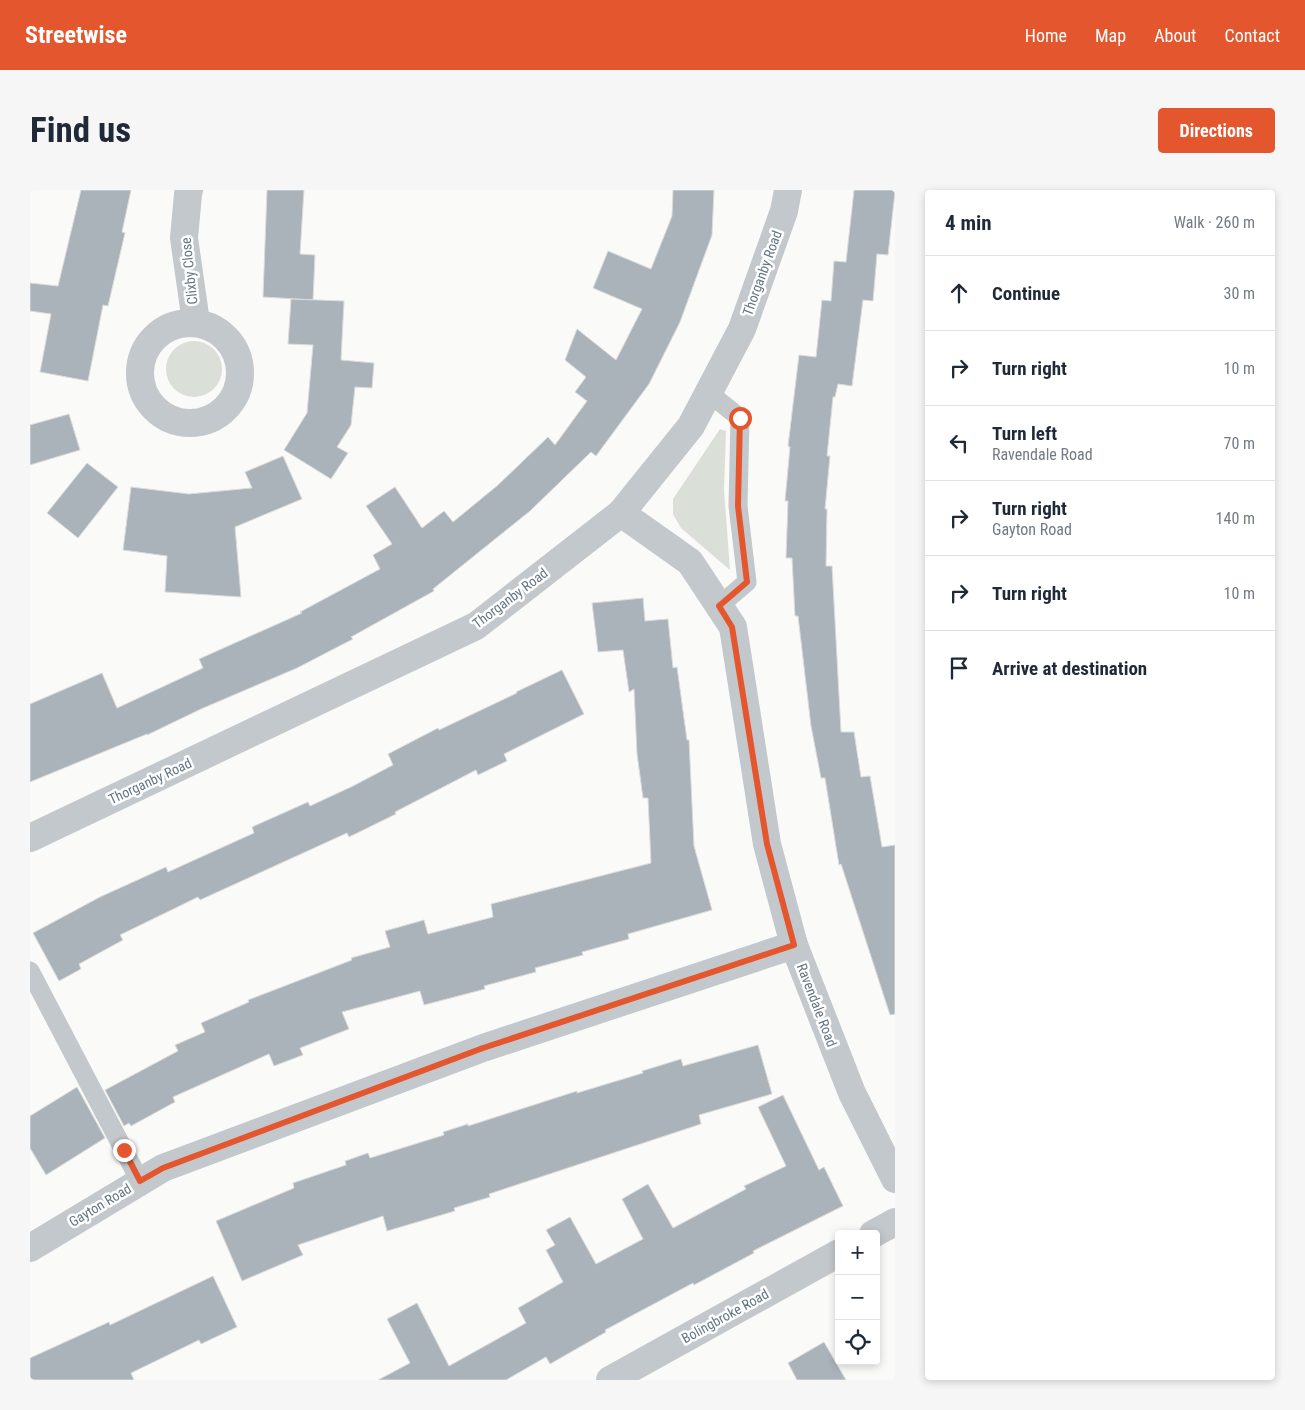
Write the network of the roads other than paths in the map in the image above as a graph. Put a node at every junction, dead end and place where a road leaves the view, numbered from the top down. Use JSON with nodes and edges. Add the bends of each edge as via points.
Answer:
{"nodes":[{"id":1,"x":190,"y":190,"type":"edge"},
{"id":2,"x":788,"y":190,"type":"edge"},
{"id":3,"x":196,"y":322,"type":"dead end"},
{"id":4,"x":709,"y":393,"type":"junction"},
{"id":5,"x":620,"y":513,"type":"junction"},
{"id":6,"x":719,"y":606,"type":"junction"},
{"id":7,"x":30,"y":838,"type":"edge"},
{"id":8,"x":794,"y":945,"type":"junction"},
{"id":9,"x":30,"y":971,"type":"edge"},
{"id":10,"x":895,"y":1180,"type":"edge"},
{"id":11,"x":140,"y":1181,"type":"junction"},
{"id":12,"x":895,"y":1222,"type":"edge"},
{"id":13,"x":880,"y":1230,"type":"edge"},
{"id":14,"x":30,"y":1248,"type":"edge"},
{"id":15,"x":835,"y":1255,"type":"edge"},
{"id":16,"x":610,"y":1380,"type":"edge"}],
"edges":[{"from":1,"to":3,"type":"street","name":"Clixby Close","via":[[184,238]]},
{"from":2,"to":4,"type":"street","name":"Thorganby Road","via":[[784,211],[742,329]]},
{"from":4,"to":5,"type":"street","name":"Thorganby Road","via":[[691,426]]},
{"from":4,"to":6,"type":"lane","via":[[740,418],[738,506],[747,582]]},
{"from":5,"to":6,"type":"street","name":"Ravendale Road","via":[[690,562]]},
{"from":5,"to":7,"type":"street","name":"Thorganby Road","via":[[476,626]]},
{"from":6,"to":8,"type":"street","name":"Ravendale Road","via":[[732,627],[767,844]]},
{"from":8,"to":10,"type":"street","name":"Ravendale Road","via":[[852,1094]]},
{"from":8,"to":11,"type":"street","name":"Gayton Road","via":[[483,1048],[163,1168]]},
{"from":9,"to":11,"type":"lane"},
{"from":11,"to":14,"type":"street","name":"Gayton Road"},
{"from":12,"to":13,"type":"street"},
{"from":15,"to":16,"type":"street","name":"Bolingbroke Road"}]}
